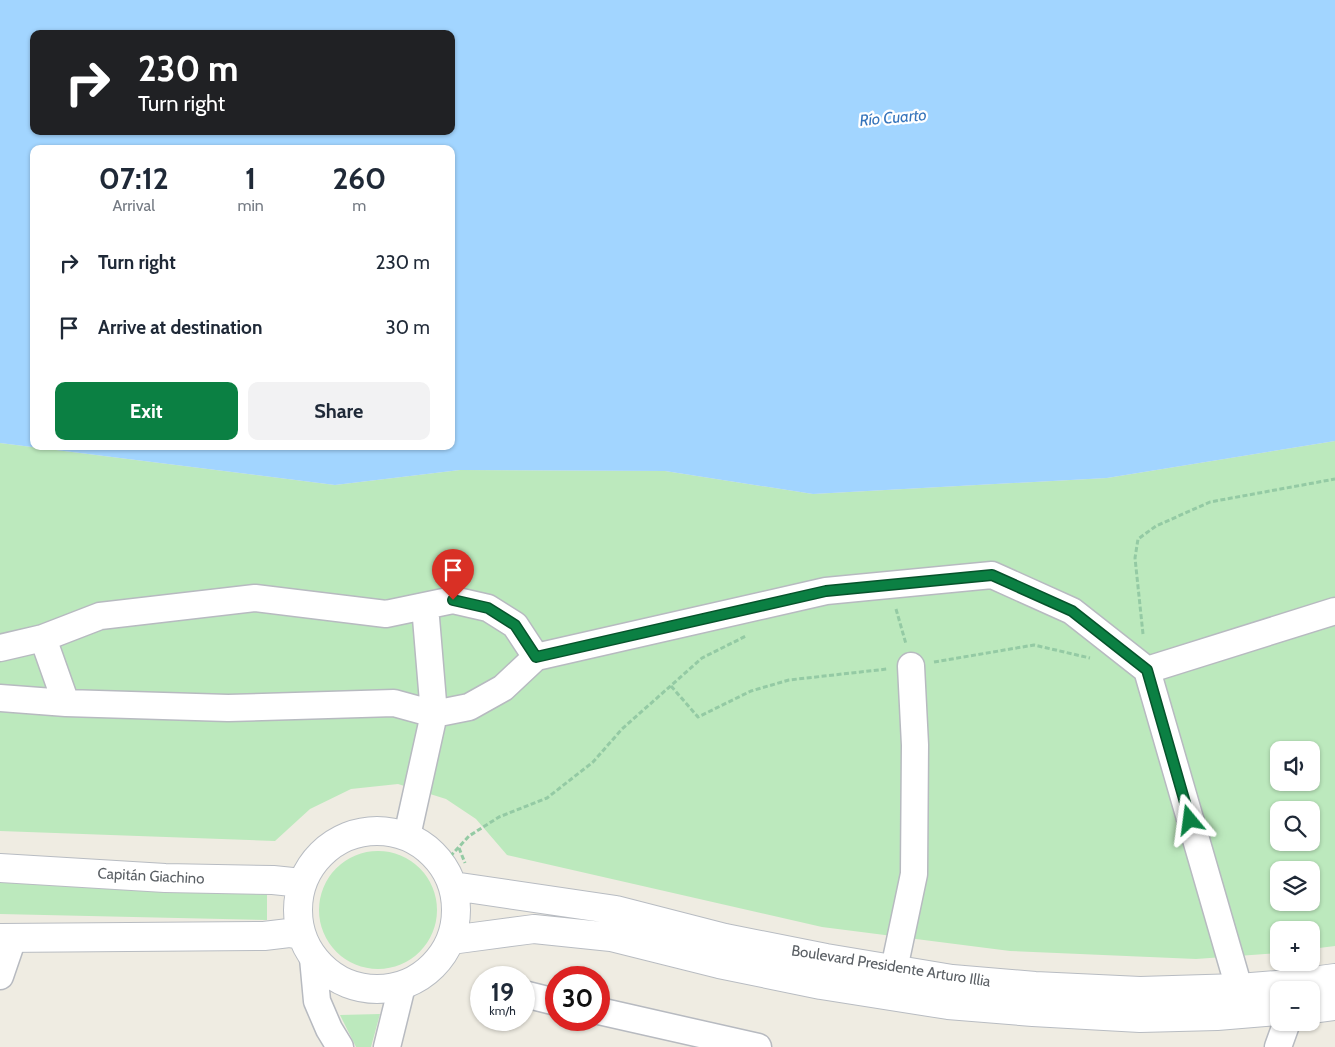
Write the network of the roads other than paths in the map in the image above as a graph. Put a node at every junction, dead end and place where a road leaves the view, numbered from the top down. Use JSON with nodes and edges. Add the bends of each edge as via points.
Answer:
{"nodes":[{"id":1,"x":425,"y":606,"type":"junction"},
{"id":2,"x":1335,"y":611,"type":"edge"},
{"id":3,"x":43,"y":638,"type":"junction"},
{"id":4,"x":0,"y":648,"type":"edge"},
{"id":5,"x":536,"y":657,"type":"junction"},
{"id":6,"x":912,"y":666,"type":"road end"},
{"id":7,"x":1147,"y":670,"type":"junction"},
{"id":8,"x":0,"y":698,"type":"edge"},
{"id":9,"x":66,"y":703,"type":"junction"},
{"id":10,"x":434,"y":714,"type":"junction"},
{"id":11,"x":407,"y":836,"type":"junction"},
{"id":12,"x":0,"y":868,"type":"edge"},
{"id":13,"x":302,"y":884,"type":"junction"},
{"id":14,"x":454,"y":886,"type":"junction"},
{"id":15,"x":6,"y":938,"type":"edge"},
{"id":16,"x":451,"y":940,"type":"junction"},
{"id":17,"x":307,"y":946,"type":"junction"},
{"id":18,"x":894,"y":969,"type":"junction"},
{"id":19,"x":0,"y":976,"type":"edge"},
{"id":20,"x":1335,"y":978,"type":"edge"},
{"id":21,"x":1320,"y":981,"type":"edge"},
{"id":22,"x":402,"y":986,"type":"junction"},
{"id":23,"x":1270,"y":987,"type":"edge"},
{"id":24,"x":1239,"y":988,"type":"junction"},
{"id":25,"x":1335,"y":1006,"type":"edge"},
{"id":26,"x":1320,"y":1008,"type":"edge"},
{"id":27,"x":610,"y":1013,"type":"edge"},
{"id":28,"x":1270,"y":1013,"type":"edge"},
{"id":29,"x":1284,"y":1031,"type":"edge"},
{"id":30,"x":340,"y":1047,"type":"edge"},
{"id":31,"x":387,"y":1047,"type":"edge"},
{"id":32,"x":758,"y":1047,"type":"edge"},
{"id":33,"x":1278,"y":1047,"type":"edge"}],
"edges":[{"from":1,"to":3,"type":"street","via":[[386,614],[255,598],[100,616]]},
{"from":1,"to":5,"type":"street","via":[[453,600],[488,608],[515,625]]},
{"from":1,"to":10,"type":"street"},
{"from":2,"to":7,"type":"street"},
{"from":3,"to":4,"type":"street"},
{"from":3,"to":9,"type":"street"},
{"from":5,"to":7,"type":"street","via":[[826,591],[992,575],[1072,611]]},
{"from":5,"to":10,"type":"street","via":[[503,688],[469,707]]},
{"from":6,"to":18,"type":"street","via":[[914,874]]},
{"from":7,"to":24,"type":"street"},
{"from":8,"to":9,"type":"street"},
{"from":9,"to":10,"type":"street","via":[[228,708],[394,703]]},
{"from":10,"to":11,"type":"street"},
{"from":11,"to":13,"type":"main road","via":[[384,831],[358,833],[334,843],[315,861]]},
{"from":11,"to":14,"type":"main road","via":[[427,848],[443,865]]},
{"from":12,"to":13,"type":"main road","name":"Capitán Giachino"},
{"from":13,"to":17,"type":"main road","via":[[297,909]]},
{"from":14,"to":16,"type":"main road","via":[[456,919]]},
{"from":14,"to":18,"type":"main road","name":"Boulevard Presidente Arturo Illia","via":[[616,910],[725,938]]},
{"from":15,"to":17,"type":"main road","via":[[264,936],[289,933]]},
{"from":15,"to":19,"type":"street"},
{"from":16,"to":22,"type":"main road","via":[[436,964],[416,980]]},
{"from":16,"to":28,"type":"main road","name":"Boulevard Presidente Arturo Illia","via":[[534,929],[611,937],[812,983],[948,1005],[1140,1018]]},
{"from":17,"to":22,"type":"main road","via":[[329,974],[349,985],[372,990]]},
{"from":17,"to":30,"type":"street","via":[[316,1001]]},
{"from":18,"to":24,"type":"main road","name":"Boulevard Presidente Arturo Illia","via":[[952,979],[1035,986],[1140,991]]},
{"from":20,"to":21,"type":"main road","name":"Boulevard Presidente Arturo Illia"},
{"from":22,"to":31,"type":"street"},
{"from":23,"to":24,"type":"main road","name":"Boulevard Presidente Arturo Illia"},
{"from":25,"to":26,"type":"main road"},
{"from":27,"to":32,"type":"street"},
{"from":29,"to":33,"type":"street"}]}
